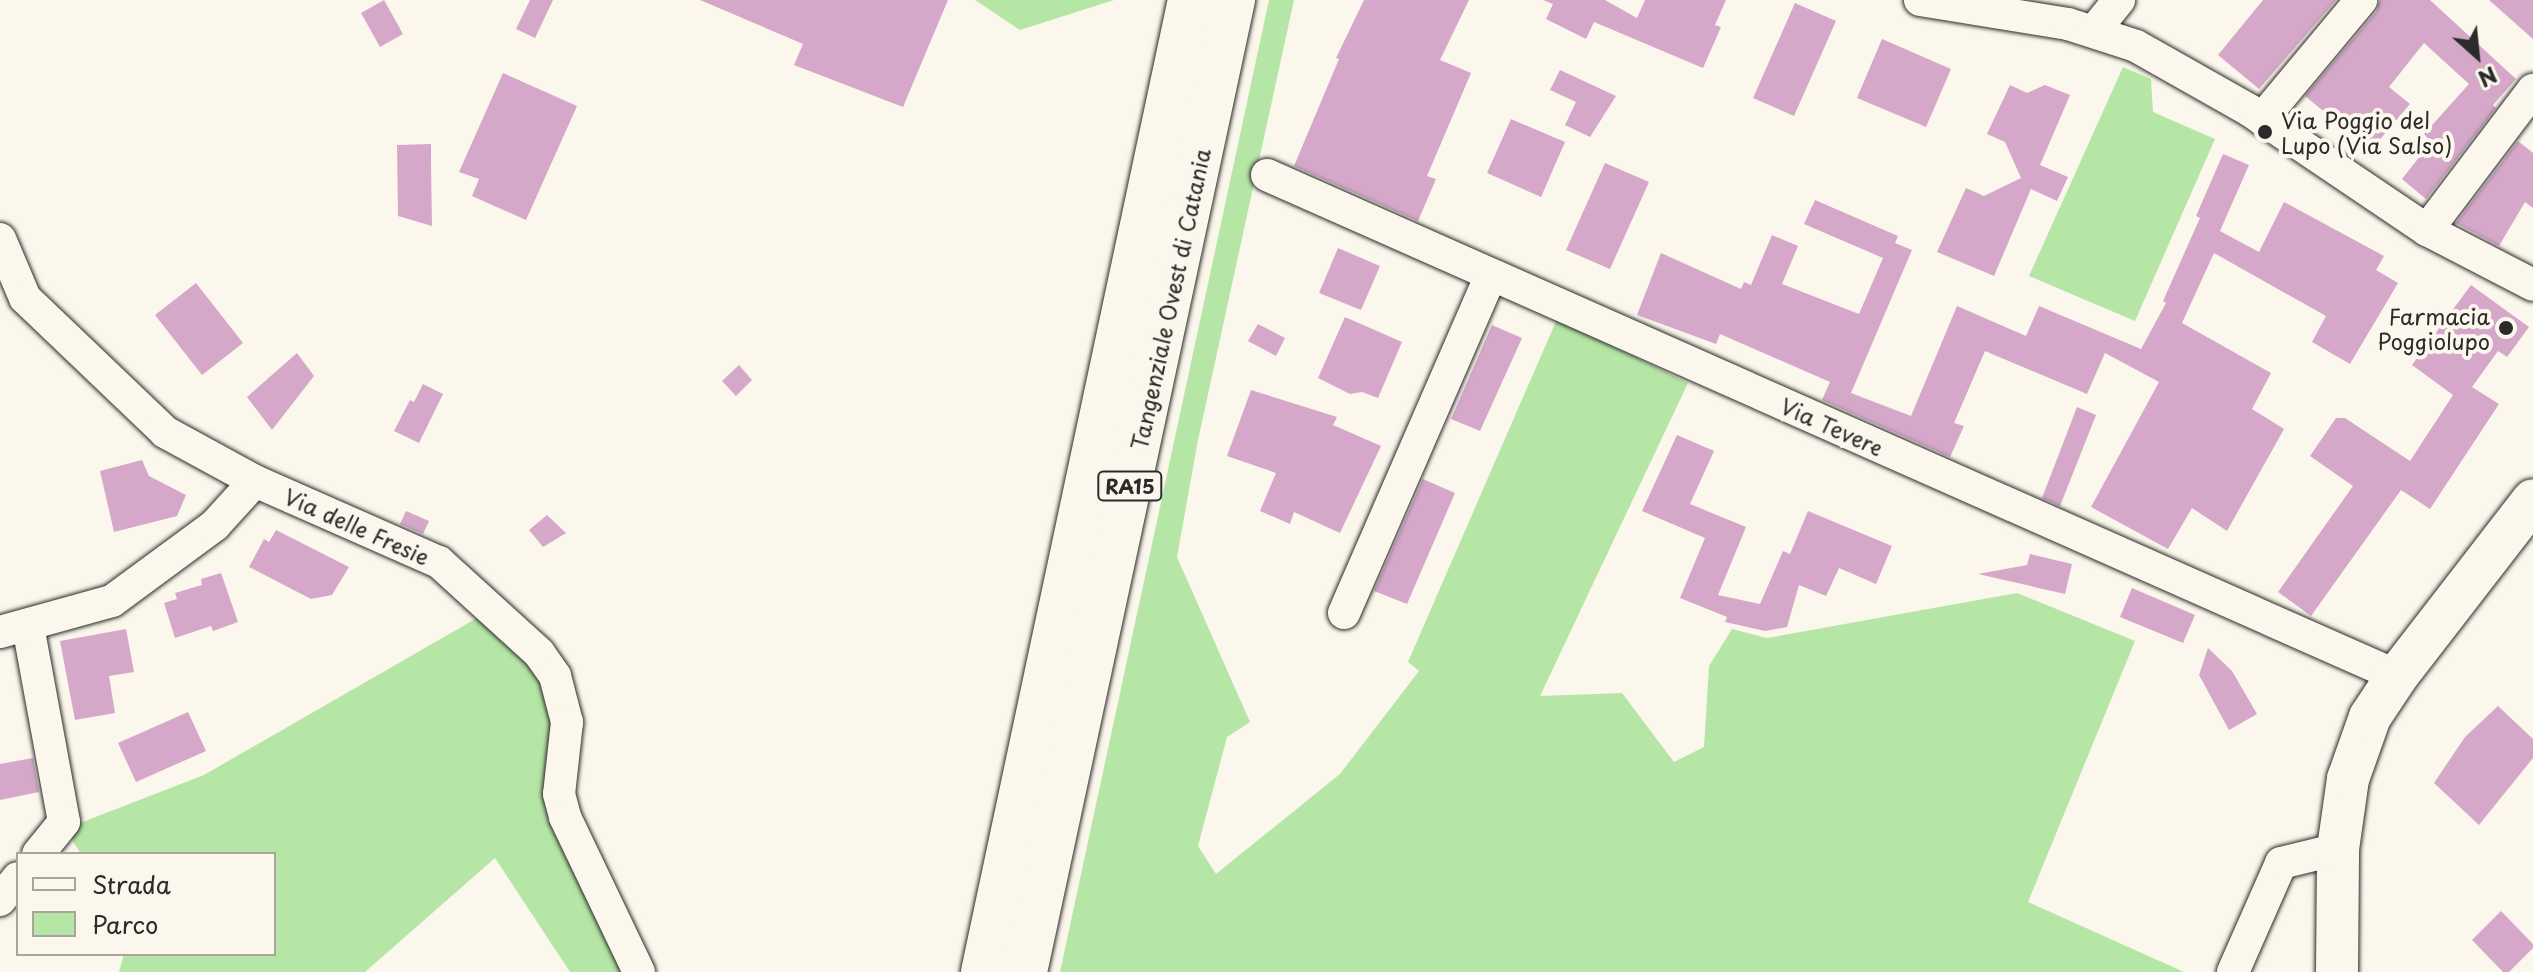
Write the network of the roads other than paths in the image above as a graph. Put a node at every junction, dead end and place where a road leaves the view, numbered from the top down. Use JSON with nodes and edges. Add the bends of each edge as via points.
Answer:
{"nodes":[{"id":1,"x":1190,"y":0,"type":"edge"},
{"id":2,"x":1233,"y":0,"type":"edge"},
{"id":3,"x":1920,"y":0,"type":"edge"},
{"id":4,"x":2119,"y":0,"type":"edge"},
{"id":5,"x":2361,"y":0,"type":"edge"},
{"id":6,"x":2094,"y":31,"type":"junction"},
{"id":7,"x":2533,"y":90,"type":"edge"},
{"id":8,"x":2262,"y":119,"type":"junction"},
{"id":9,"x":1267,"y":175,"type":"dead end"},
{"id":10,"x":2427,"y":230,"type":"junction"},
{"id":11,"x":0,"y":239,"type":"edge"},
{"id":12,"x":1491,"y":275,"type":"junction"},
{"id":13,"x":2533,"y":285,"type":"edge"},
{"id":14,"x":255,"y":481,"type":"junction"},
{"id":15,"x":2533,"y":500,"type":"edge"},
{"id":16,"x":1344,"y":613,"type":"dead end"},
{"id":17,"x":14,"y":629,"type":"edge"},
{"id":18,"x":2397,"y":676,"type":"junction"},
{"id":19,"x":2338,"y":849,"type":"junction"},
{"id":20,"x":40,"y":852,"type":"edge"},
{"id":21,"x":16,"y":880,"type":"edge"},
{"id":22,"x":0,"y":900,"type":"edge"},
{"id":23,"x":639,"y":972,"type":"edge"},
{"id":24,"x":983,"y":972,"type":"edge"},
{"id":25,"x":1025,"y":972,"type":"edge"},
{"id":26,"x":2233,"y":972,"type":"edge"},
{"id":27,"x":2337,"y":972,"type":"edge"}],
"edges":[{"from":1,"to":24,"type":"highway","name":"Tangenziale Ovest di Catania","number":"RA15"},
{"from":2,"to":25,"type":"highway","name":"Tangenziale Ovest di Catania","number":"RA15"},
{"from":3,"to":6,"type":"street"},
{"from":4,"to":6,"type":"street"},
{"from":5,"to":8,"type":"street"},
{"from":6,"to":8,"type":"street","via":[[2136,46]]},
{"from":7,"to":10,"type":"street"},
{"from":8,"to":10,"type":"street"},
{"from":9,"to":12,"type":"street","name":"Via Tevere"},
{"from":10,"to":13,"type":"street"},
{"from":11,"to":14,"type":"street","name":"Via delle Fresie","via":[[25,298],[42,319],[165,432]]},
{"from":12,"to":16,"type":"street"},
{"from":12,"to":18,"type":"street","name":"Via Tevere"},
{"from":14,"to":17,"type":"street","via":[[215,525],[112,601]]},
{"from":14,"to":23,"type":"street","name":"Via delle Fresie","via":[[439,562],[539,653],[555,676],[567,722],[559,794],[565,817]]},
{"from":15,"to":18,"type":"main road"},
{"from":17,"to":20,"type":"street","via":[[64,822]]},
{"from":18,"to":19,"type":"main road","via":[[2370,717],[2348,779]]},
{"from":19,"to":26,"type":"street","via":[[2281,863]]},
{"from":19,"to":27,"type":"main road"},
{"from":21,"to":22,"type":"street"}]}
